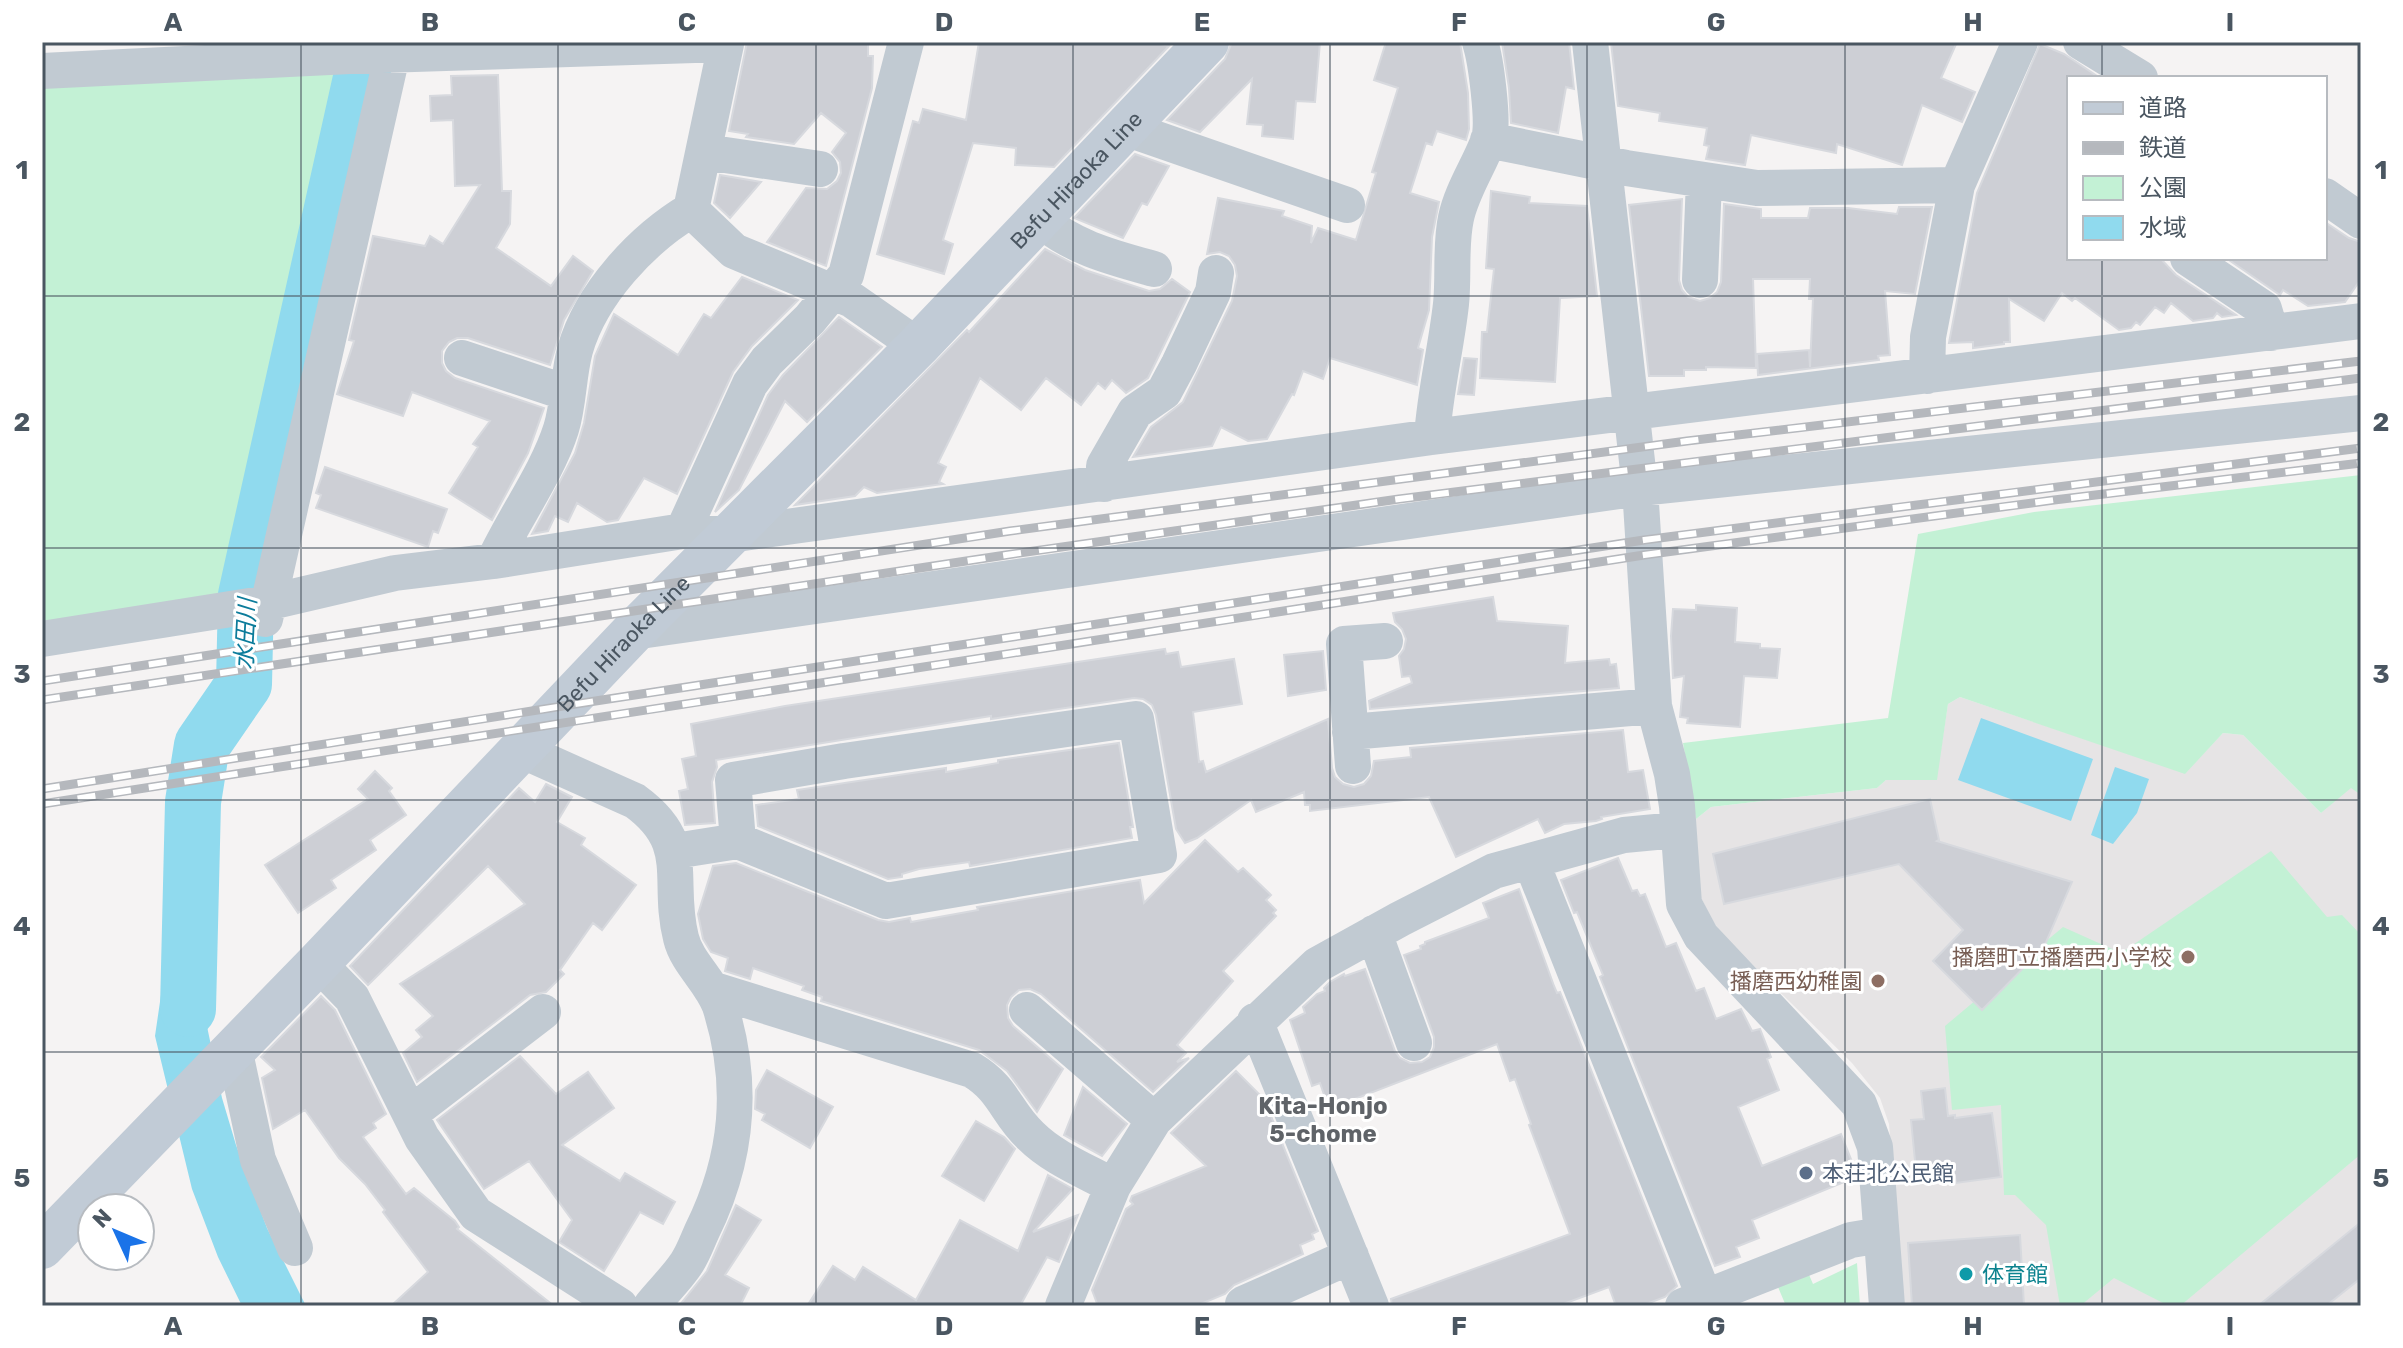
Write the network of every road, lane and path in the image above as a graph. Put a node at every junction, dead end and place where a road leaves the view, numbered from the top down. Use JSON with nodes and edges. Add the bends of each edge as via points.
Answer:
{"nodes":[{"id":1,"x":906,"y":42,"type":"edge"},
{"id":2,"x":1207,"y":42,"type":"edge"},
{"id":3,"x":1480,"y":42,"type":"edge"},
{"id":4,"x":1590,"y":42,"type":"edge"},
{"id":5,"x":2020,"y":42,"type":"edge"},
{"id":6,"x":2081,"y":42,"type":"edge"},
{"id":7,"x":726,"y":43,"type":"edge"},
{"id":8,"x":393,"y":48,"type":"edge"},
{"id":9,"x":42,"y":71,"type":"edge"},
{"id":10,"x":2137,"y":76,"type":"edge"},
{"id":11,"x":1125,"y":128,"type":"junction"},
{"id":12,"x":1488,"y":140,"type":"junction"},
{"id":13,"x":705,"y":152,"type":"junction"},
{"id":14,"x":1603,"y":164,"type":"junction"},
{"id":15,"x":820,"y":169,"type":"dead end"},
{"id":16,"x":1704,"y":180,"type":"junction"},
{"id":17,"x":1957,"y":185,"type":"junction"},
{"id":18,"x":2327,"y":197,"type":"edge"},
{"id":19,"x":1347,"y":205,"type":"dead end"},
{"id":20,"x":691,"y":210,"type":"junction"},
{"id":21,"x":1039,"y":218,"type":"junction"},
{"id":22,"x":2361,"y":221,"type":"edge"},
{"id":23,"x":2191,"y":260,"type":"edge"},
{"id":24,"x":1154,"y":269,"type":"dead end"},
{"id":25,"x":1700,"y":280,"type":"dead end"},
{"id":26,"x":831,"y":290,"type":"junction"},
{"id":27,"x":1218,"y":297,"type":"dead end"},
{"id":28,"x":2361,"y":321,"type":"edge"},
{"id":29,"x":2271,"y":333,"type":"junction"},
{"id":30,"x":918,"y":346,"type":"junction"},
{"id":31,"x":462,"y":358,"type":"dead end"},
{"id":32,"x":1927,"y":376,"type":"junction"},
{"id":33,"x":567,"y":393,"type":"junction"},
{"id":34,"x":1630,"y":411,"type":"junction"},
{"id":35,"x":2361,"y":413,"type":"edge"},
{"id":36,"x":1432,"y":437,"type":"junction"},
{"id":37,"x":1104,"y":484,"type":"junction"},
{"id":38,"x":1640,"y":488,"type":"junction"},
{"id":39,"x":683,"y":531,"type":"junction"},
{"id":40,"x":729,"y":535,"type":"junction"},
{"id":41,"x":494,"y":561,"type":"junction"},
{"id":42,"x":256,"y":609,"type":"junction"},
{"id":43,"x":633,"y":632,"type":"junction"},
{"id":44,"x":42,"y":639,"type":"edge"},
{"id":45,"x":1385,"y":641,"type":"dead end"},
{"id":46,"x":1654,"y":706,"type":"junction"},
{"id":47,"x":521,"y":750,"type":"junction"},
{"id":48,"x":1677,"y":830,"type":"junction"},
{"id":49,"x":738,"y":841,"type":"junction"},
{"id":50,"x":675,"y":851,"type":"junction"},
{"id":51,"x":1531,"y":861,"type":"junction"},
{"id":52,"x":1374,"y":933,"type":"junction"},
{"id":53,"x":318,"y":963,"type":"junction"},
{"id":54,"x":711,"y":989,"type":"junction"},
{"id":55,"x":1027,"y":1010,"type":"dead end"},
{"id":56,"x":543,"y":1012,"type":"dead end"},
{"id":57,"x":1255,"y":1021,"type":"junction"},
{"id":58,"x":1414,"y":1043,"type":"dead end"},
{"id":59,"x":224,"y":1059,"type":"junction"},
{"id":60,"x":410,"y":1114,"type":"junction"},
{"id":61,"x":1154,"y":1120,"type":"junction"},
{"id":62,"x":1113,"y":1186,"type":"junction"},
{"id":63,"x":1881,"y":1235,"type":"junction"},
{"id":64,"x":42,"y":1247,"type":"edge"},
{"id":65,"x":295,"y":1248,"type":"dead end"},
{"id":66,"x":1351,"y":1256,"type":"junction"},
{"id":67,"x":1698,"y":1303,"type":"edge"},
{"id":68,"x":612,"y":1304,"type":"edge"},
{"id":69,"x":651,"y":1306,"type":"edge"},
{"id":70,"x":1063,"y":1306,"type":"edge"},
{"id":71,"x":1244,"y":1306,"type":"edge"},
{"id":72,"x":1371,"y":1306,"type":"edge"},
{"id":73,"x":1887,"y":1306,"type":"edge"}],
"edges":[{"from":1,"to":26,"type":"street","via":[[846,275]]},
{"from":2,"to":11,"type":"main road","name":"Befu Hiraoka Line"},
{"from":3,"to":12,"type":"street"},
{"from":4,"to":14,"type":"street"},
{"from":5,"to":17,"type":"street"},
{"from":6,"to":10,"type":"street"},
{"from":7,"to":8,"type":"street"},
{"from":7,"to":13,"type":"street"},
{"from":8,"to":9,"type":"street","via":[[350,56]]},
{"from":8,"to":42,"type":"street"},
{"from":11,"to":19,"type":"street"},
{"from":11,"to":21,"type":"main road","name":"Befu Hiraoka Line"},
{"from":12,"to":14,"type":"street"},
{"from":12,"to":36,"type":"street","via":[[1455,221],[1451,302]]},
{"from":13,"to":15,"type":"street"},
{"from":13,"to":20,"type":"street"},
{"from":14,"to":16,"type":"street"},
{"from":14,"to":34,"type":"street"},
{"from":16,"to":17,"type":"street","via":[[1757,188]]},
{"from":16,"to":25,"type":"street"},
{"from":17,"to":32,"type":"street","via":[[1928,337]]},
{"from":18,"to":22,"type":"street"},
{"from":20,"to":26,"type":"street","via":[[734,251]]},
{"from":20,"to":33,"type":"street","via":[[624,268],[588,318]]},
{"from":21,"to":24,"type":"street","via":[[1054,232],[1081,244]]},
{"from":21,"to":30,"type":"main road","name":"Befu Hiraoka Line"},
{"from":23,"to":29,"type":"street","via":[[2264,309]]},
{"from":26,"to":30,"type":"street"},
{"from":26,"to":39,"type":"street","via":[[750,384]]},
{"from":27,"to":37,"type":"street","via":[[1164,392],[1135,412],[1104,466]]},
{"from":28,"to":29,"type":"street"},
{"from":29,"to":32,"type":"street"},
{"from":30,"to":40,"type":"main road","name":"Befu Hiraoka Line"},
{"from":31,"to":33,"type":"street"},
{"from":32,"to":34,"type":"street"},
{"from":33,"to":41,"type":"street","via":[[549,456]]},
{"from":34,"to":36,"type":"street"},
{"from":34,"to":38,"type":"street"},
{"from":35,"to":38,"type":"street"},
{"from":36,"to":37,"type":"street"},
{"from":37,"to":40,"type":"street"},
{"from":38,"to":43,"type":"street"},
{"from":38,"to":46,"type":"street"},
{"from":39,"to":40,"type":"street"},
{"from":39,"to":41,"type":"street"},
{"from":40,"to":43,"type":"main road","name":"Befu Hiraoka Line"},
{"from":41,"to":42,"type":"street","via":[[395,573]]},
{"from":42,"to":44,"type":"street"},
{"from":43,"to":47,"type":"main road","name":"Befu Hiraoka Line"},
{"from":45,"to":46,"type":"street","via":[[1344,644],[1352,749]]},
{"from":46,"to":48,"type":"street","via":[[1672,774]]},
{"from":47,"to":50,"type":"street","via":[[635,801],[665,829]]},
{"from":47,"to":53,"type":"main road","name":"Befu Hiraoka Line"},
{"from":48,"to":51,"type":"street","via":[[1624,835]]},
{"from":48,"to":63,"type":"street","via":[[1684,904],[1701,936],[1859,1104],[1875,1147]]},
{"from":49,"to":49,"type":"street","via":[[886,901],[1159,855],[1136,719],[733,780]]},
{"from":49,"to":50,"type":"street"},
{"from":50,"to":54,"type":"street","via":[[682,944]]},
{"from":51,"to":52,"type":"street","via":[[1494,871]]},
{"from":51,"to":67,"type":"street"},
{"from":52,"to":57,"type":"street","via":[[1317,965]]},
{"from":52,"to":58,"type":"street"},
{"from":53,"to":59,"type":"main road","name":"Befu Hiraoka Line"},
{"from":53,"to":60,"type":"street","via":[[352,998]]},
{"from":54,"to":62,"type":"street","via":[[972,1070],[999,1091],[1042,1146]]},
{"from":54,"to":69,"type":"street","via":[[731,1052],[736,1108],[729,1164],[687,1263]]},
{"from":55,"to":61,"type":"street"},
{"from":56,"to":60,"type":"street"},
{"from":57,"to":61,"type":"street"},
{"from":57,"to":66,"type":"street"},
{"from":59,"to":64,"type":"main road","name":"Befu Hiraoka Line"},
{"from":59,"to":65,"type":"street"},
{"from":60,"to":68,"type":"street","via":[[476,1214]]},
{"from":61,"to":62,"type":"street"},
{"from":62,"to":70,"type":"street"},
{"from":63,"to":67,"type":"street","via":[[1851,1240]]},
{"from":63,"to":73,"type":"street"},
{"from":66,"to":71,"type":"street"},
{"from":66,"to":72,"type":"street"}]}
